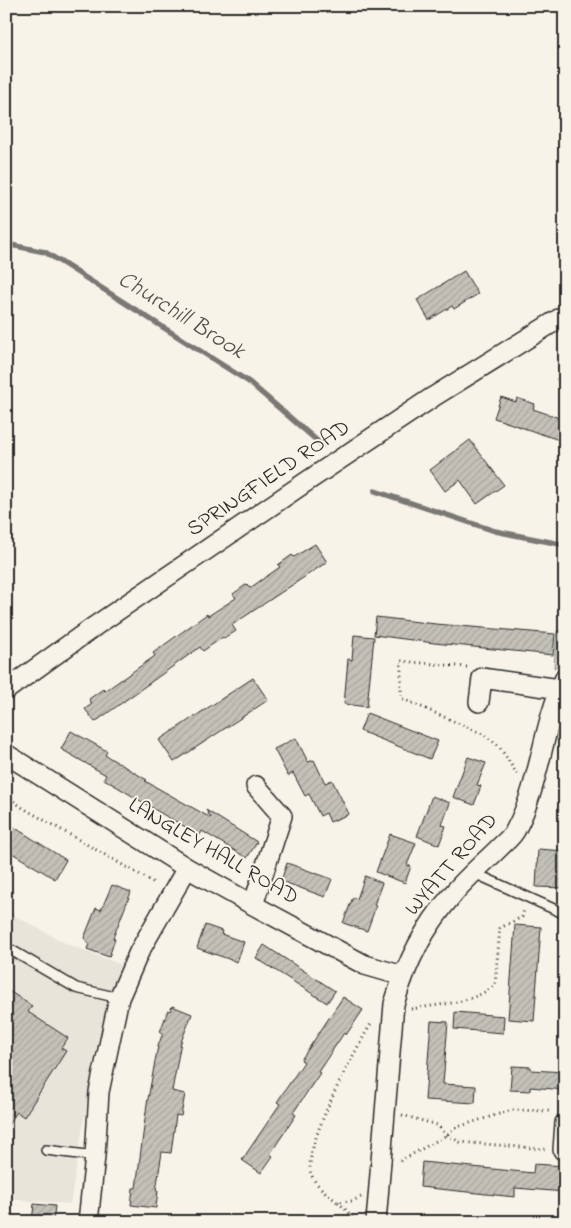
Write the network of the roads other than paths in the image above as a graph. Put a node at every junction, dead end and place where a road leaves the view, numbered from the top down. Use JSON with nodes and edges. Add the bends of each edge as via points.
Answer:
{"nodes":[{"id":1,"x":565,"y":315,"type":"edge"},
{"id":2,"x":562,"y":683,"type":"edge"},
{"id":3,"x":7,"y":688,"type":"edge"},
{"id":4,"x":478,"y":702,"type":"dead end"},
{"id":5,"x":6,"y":754,"type":"edge"},
{"id":6,"x":256,"y":786,"type":"dead end"},
{"id":7,"x":187,"y":868,"type":"junction"},
{"id":8,"x":474,"y":873,"type":"junction"},
{"id":9,"x":253,"y":905,"type":"junction"},
{"id":10,"x":565,"y":914,"type":"edge"},
{"id":11,"x":6,"y":947,"type":"edge"},
{"id":12,"x":403,"y":976,"type":"junction"},
{"id":13,"x":119,"y":998,"type":"junction"},
{"id":14,"x":564,"y":1123,"type":"edge"},
{"id":15,"x":46,"y":1150,"type":"dead end"},
{"id":16,"x":564,"y":1150,"type":"road end"},
{"id":17,"x":95,"y":1156,"type":"junction"},
{"id":18,"x":88,"y":1222,"type":"edge"},
{"id":19,"x":376,"y":1222,"type":"edge"}],
"edges":[{"from":1,"to":3,"type":"street","name":"SPRINGFIELD ROAD","via":[[335,462]]},
{"from":2,"to":4,"type":"street","name":"WYATT ROAD","via":[[482,678]]},
{"from":2,"to":8,"type":"street","name":"WYATT ROAD","via":[[528,802],[515,832]]},
{"from":5,"to":7,"type":"street","name":"LANGLEY HALL ROAD"},
{"from":6,"to":9,"type":"street","via":[[282,816]]},
{"from":7,"to":9,"type":"street","name":"LANGLEY HALL ROAD"},
{"from":7,"to":13,"type":"street","via":[[139,952]]},
{"from":8,"to":10,"type":"lane"},
{"from":8,"to":12,"type":"street","name":"WYATT ROAD","via":[[453,894],[420,938]]},
{"from":9,"to":12,"type":"street","name":"LANGLEY HALL ROAD","via":[[365,965]]},
{"from":11,"to":13,"type":"lane","via":[[76,988]]},
{"from":12,"to":19,"type":"street","name":"WYATT ROAD","via":[[394,1004]]},
{"from":13,"to":17,"type":"street","via":[[99,1092]]},
{"from":14,"to":16,"type":"street"},
{"from":15,"to":17,"type":"lane"},
{"from":17,"to":18,"type":"street"}]}
